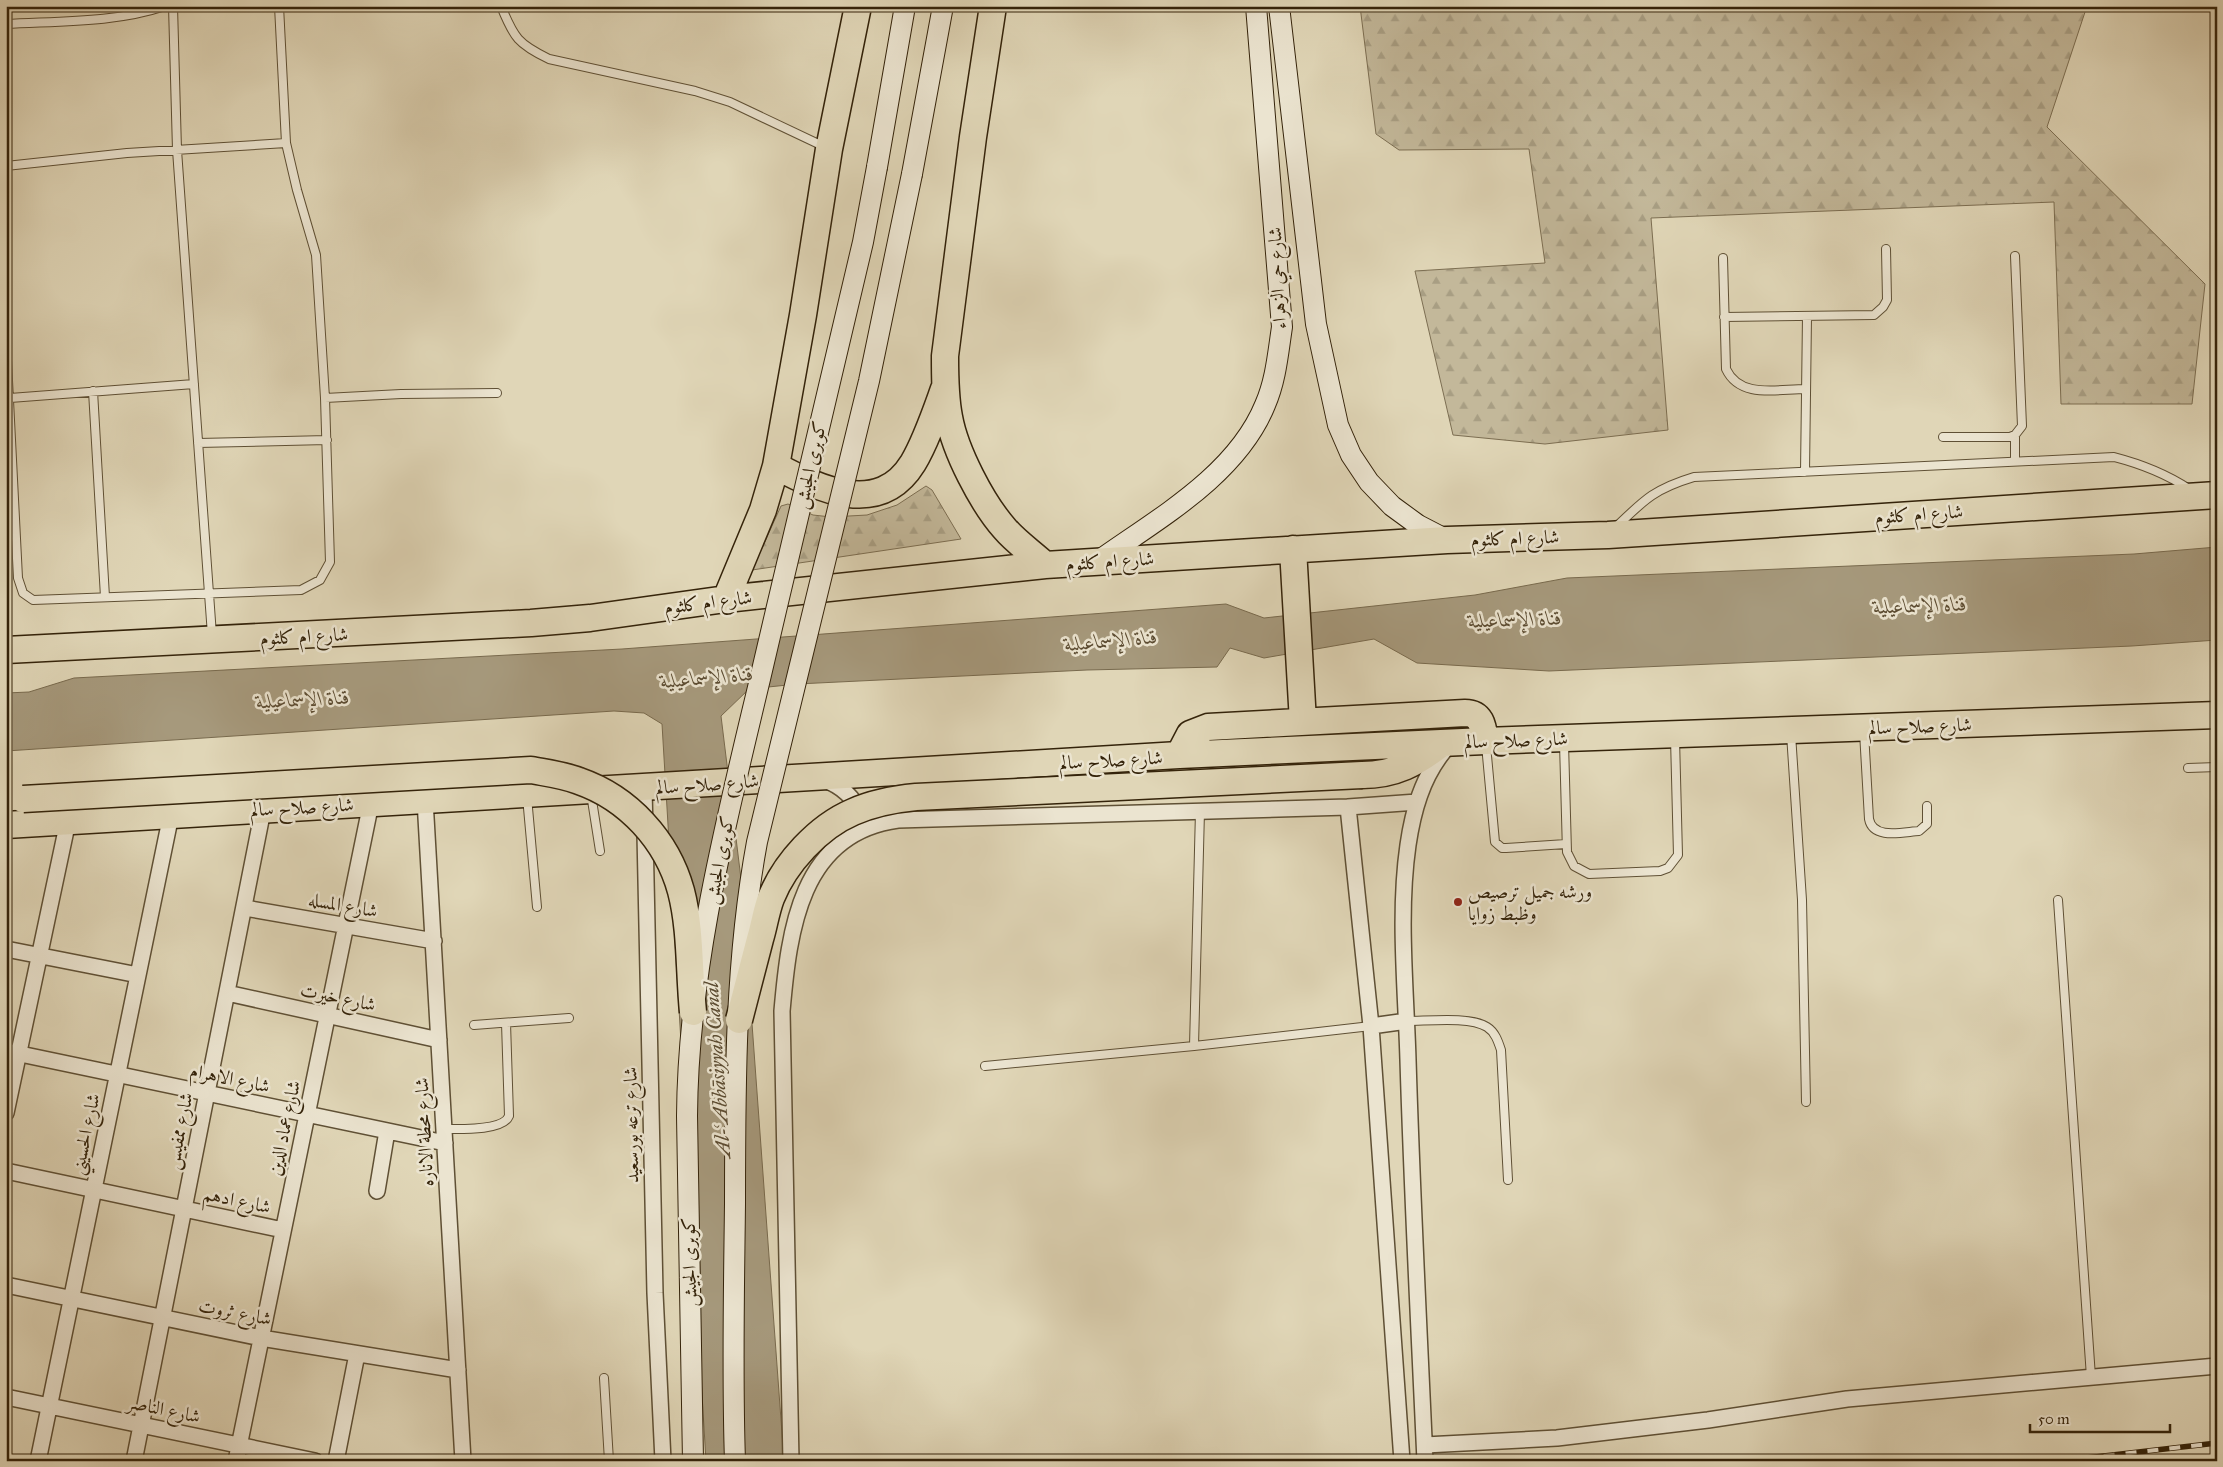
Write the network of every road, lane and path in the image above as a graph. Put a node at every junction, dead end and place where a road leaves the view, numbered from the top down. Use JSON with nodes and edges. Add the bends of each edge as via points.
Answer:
{"nodes":[{"id":1,"x":165,"y":6,"type":"edge"},
{"id":2,"x":173,"y":6,"type":"edge"},
{"id":3,"x":279,"y":6,"type":"edge"},
{"id":4,"x":501,"y":6,"type":"edge"},
{"id":5,"x":858,"y":6,"type":"edge"},
{"id":6,"x":905,"y":6,"type":"edge"},
{"id":7,"x":943,"y":6,"type":"edge"},
{"id":8,"x":992,"y":6,"type":"edge"},
{"id":9,"x":1256,"y":6,"type":"edge"},
{"id":10,"x":1278,"y":6,"type":"edge"},
{"id":11,"x":6,"y":24,"type":"edge"},
{"id":12,"x":286,"y":143,"type":"junction"},
{"id":13,"x":829,"y":149,"type":"junction"},
{"id":14,"x":177,"y":150,"type":"junction"},
{"id":15,"x":6,"y":166,"type":"edge"},
{"id":16,"x":1886,"y":249,"type":"dead end"},
{"id":17,"x":2015,"y":256,"type":"dead end"},
{"id":18,"x":1723,"y":258,"type":"dead end"},
{"id":19,"x":1806,"y":316,"type":"junction"},
{"id":20,"x":1724,"y":317,"type":"junction"},
{"id":21,"x":1316,"y":324,"type":"junction"},
{"id":22,"x":1282,"y":327,"type":"junction"},
{"id":23,"x":6,"y":341,"type":"edge"},
{"id":24,"x":194,"y":384,"type":"junction"},
{"id":25,"x":945,"y":388,"type":"junction"},
{"id":26,"x":1806,"y":389,"type":"junction"},
{"id":27,"x":93,"y":391,"type":"junction"},
{"id":28,"x":497,"y":393,"type":"dead end"},
{"id":29,"x":10,"y":398,"type":"junction"},
{"id":30,"x":325,"y":398,"type":"junction"},
{"id":31,"x":2015,"y":435,"type":"junction"},
{"id":32,"x":1943,"y":437,"type":"dead end"},
{"id":33,"x":327,"y":440,"type":"junction"},
{"id":34,"x":198,"y":443,"type":"junction"},
{"id":35,"x":2014,"y":462,"type":"junction"},
{"id":36,"x":776,"y":466,"type":"junction"},
{"id":37,"x":1805,"y":472,"type":"junction"},
{"id":38,"x":2208,"y":495,"type":"edge"},
{"id":39,"x":1608,"y":535,"type":"junction"},
{"id":40,"x":1447,"y":540,"type":"junction"},
{"id":41,"x":1293,"y":549,"type":"junction"},
{"id":42,"x":1097,"y":562,"type":"junction"},
{"id":43,"x":1045,"y":565,"type":"junction"},
{"id":44,"x":208,"y":595,"type":"junction"},
{"id":45,"x":105,"y":597,"type":"junction"},
{"id":46,"x":726,"y":599,"type":"junction"},
{"id":47,"x":212,"y":641,"type":"junction"},
{"id":48,"x":6,"y":650,"type":"edge"},
{"id":49,"x":1303,"y":710,"type":"junction"},
{"id":50,"x":2217,"y":715,"type":"edge"},
{"id":51,"x":1863,"y":728,"type":"junction"},
{"id":52,"x":1791,"y":730,"type":"junction"},
{"id":53,"x":1675,"y":735,"type":"junction"},
{"id":54,"x":1564,"y":738,"type":"junction"},
{"id":55,"x":1486,"y":740,"type":"junction"},
{"id":56,"x":1446,"y":743,"type":"junction"},
{"id":57,"x":1179,"y":755,"type":"junction"},
{"id":58,"x":2217,"y":767,"type":"edge"},
{"id":59,"x":2188,"y":768,"type":"dead end"},
{"id":60,"x":809,"y":778,"type":"junction"},
{"id":61,"x":644,"y":788,"type":"junction"},
{"id":62,"x":590,"y":791,"type":"junction"},
{"id":63,"x":527,"y":794,"type":"junction"},
{"id":64,"x":15,"y":799,"type":"edge"},
{"id":65,"x":425,"y":800,"type":"junction"},
{"id":66,"x":1418,"y":802,"type":"junction"},
{"id":67,"x":371,"y":803,"type":"junction"},
{"id":68,"x":1927,"y":806,"type":"dead end"},
{"id":69,"x":1348,"y":807,"type":"junction"},
{"id":70,"x":263,"y":810,"type":"junction"},
{"id":71,"x":1200,"y":811,"type":"junction"},
{"id":72,"x":171,"y":815,"type":"junction"},
{"id":73,"x":68,"y":821,"type":"junction"},
{"id":74,"x":6,"y":824,"type":"edge"},
{"id":75,"x":865,"y":827,"type":"junction"},
{"id":76,"x":1566,"y":844,"type":"junction"},
{"id":77,"x":600,"y":852,"type":"dead end"},
{"id":78,"x":2058,"y":900,"type":"dead end"},
{"id":79,"x":537,"y":907,"type":"dead end"},
{"id":80,"x":245,"y":908,"type":"junction"},
{"id":81,"x":346,"y":925,"type":"junction"},
{"id":82,"x":434,"y":941,"type":"junction"},
{"id":83,"x":6,"y":949,"type":"edge"},
{"id":84,"x":39,"y":956,"type":"junction"},
{"id":85,"x":138,"y":975,"type":"junction"},
{"id":86,"x":227,"y":993,"type":"junction"},
{"id":87,"x":692,"y":1012,"type":"junction"},
{"id":88,"x":327,"y":1015,"type":"junction"},
{"id":89,"x":569,"y":1018,"type":"dead end"},
{"id":90,"x":739,"y":1020,"type":"junction"},
{"id":91,"x":1407,"y":1021,"type":"junction"},
{"id":92,"x":506,"y":1022,"type":"junction"},
{"id":93,"x":474,"y":1024,"type":"dead end"},
{"id":94,"x":1371,"y":1026,"type":"junction"},
{"id":95,"x":439,"y":1040,"type":"junction"},
{"id":96,"x":1194,"y":1046,"type":"junction"},
{"id":97,"x":12,"y":1052,"type":"edge"},
{"id":98,"x":985,"y":1066,"type":"dead end"},
{"id":99,"x":118,"y":1074,"type":"junction"},
{"id":100,"x":207,"y":1093,"type":"junction"},
{"id":101,"x":1806,"y":1102,"type":"dead end"},
{"id":102,"x":6,"y":1113,"type":"edge"},
{"id":103,"x":307,"y":1114,"type":"junction"},
{"id":104,"x":387,"y":1131,"type":"junction"},
{"id":105,"x":444,"y":1136,"type":"junction"},
{"id":106,"x":6,"y":1171,"type":"edge"},
{"id":107,"x":1508,"y":1180,"type":"dead end"},
{"id":108,"x":94,"y":1190,"type":"junction"},
{"id":109,"x":377,"y":1191,"type":"dead end"},
{"id":110,"x":184,"y":1209,"type":"junction"},
{"id":111,"x":283,"y":1230,"type":"junction"},
{"id":112,"x":6,"y":1285,"type":"edge"},
{"id":113,"x":72,"y":1299,"type":"junction"},
{"id":114,"x":163,"y":1318,"type":"junction"},
{"id":115,"x":261,"y":1338,"type":"junction"},
{"id":116,"x":1420,"y":1353,"type":"junction"},
{"id":117,"x":357,"y":1354,"type":"junction"},
{"id":118,"x":1395,"y":1354,"type":"junction"},
{"id":119,"x":2217,"y":1366,"type":"edge"},
{"id":120,"x":458,"y":1370,"type":"junction"},
{"id":121,"x":2091,"y":1377,"type":"junction"},
{"id":122,"x":604,"y":1378,"type":"dead end"},
{"id":123,"x":6,"y":1397,"type":"edge"},
{"id":124,"x":50,"y":1406,"type":"junction"},
{"id":125,"x":141,"y":1425,"type":"junction"},
{"id":126,"x":239,"y":1445,"type":"junction"},
{"id":127,"x":1425,"y":1445,"type":"junction"},
{"id":128,"x":38,"y":1461,"type":"edge"},
{"id":129,"x":134,"y":1461,"type":"edge"},
{"id":130,"x":236,"y":1461,"type":"edge"},
{"id":131,"x":314,"y":1461,"type":"edge"},
{"id":132,"x":336,"y":1461,"type":"edge"},
{"id":133,"x":463,"y":1461,"type":"edge"},
{"id":134,"x":609,"y":1461,"type":"edge"},
{"id":135,"x":663,"y":1461,"type":"edge"},
{"id":136,"x":694,"y":1461,"type":"edge"},
{"id":137,"x":735,"y":1461,"type":"edge"},
{"id":138,"x":791,"y":1461,"type":"edge"},
{"id":139,"x":1402,"y":1461,"type":"edge"},
{"id":140,"x":1425,"y":1461,"type":"edge"}],
"edges":[{"from":1,"to":11,"type":"lane","via":[[132,15]]},
{"from":2,"to":14,"type":"lane"},
{"from":3,"to":12,"type":"lane"},
{"from":4,"to":13,"type":"lane","via":[[513,34],[531,50],[549,59],[695,91],[730,102]]},
{"from":5,"to":13,"type":"highway"},
{"from":6,"to":87,"type":"main road","name":"كوبرى الجيش","bridge":true,"via":[[863,242],[721,841]]},
{"from":7,"to":90,"type":"main road","name":"كوبرى الجيش","bridge":true,"via":[[869,382],[757,842],[742,940]]},
{"from":8,"to":25,"type":"highway","via":[[945,356]]},
{"from":9,"to":22,"type":"main road","name":"شارع حي الزهراء"},
{"from":10,"to":21,"type":"main road","name":"شارع حي الزهراء"},
{"from":12,"to":14,"type":"lane"},
{"from":12,"to":30,"type":"lane","via":[[316,255]]},
{"from":13,"to":36,"type":"highway"},
{"from":14,"to":15,"type":"lane"},
{"from":14,"to":24,"type":"lane"},
{"from":16,"to":19,"type":"lane","via":[[1888,300],[1883,307],[1874,314]]},
{"from":17,"to":31,"type":"lane","via":[[2022,426]]},
{"from":18,"to":20,"type":"lane"},
{"from":19,"to":20,"type":"lane"},
{"from":19,"to":26,"type":"lane"},
{"from":20,"to":26,"type":"lane","via":[[1726,369],[1735,382],[1749,390]]},
{"from":21,"to":22,"type":"main road"},
{"from":21,"to":40,"type":"main road","name":"شارع حي الزهراء","via":[[1338,425],[1351,455],[1369,482],[1392,506]]},
{"from":22,"to":42,"type":"main road","name":"شارع حي الزهراء","via":[[1274,379],[1266,405],[1238,452],[1220,472]]},
{"from":23,"to":29,"type":"lane"},
{"from":24,"to":27,"type":"lane"},
{"from":24,"to":34,"type":"lane"},
{"from":25,"to":36,"type":"highway","via":[[913,463],[905,475],[890,486],[871,494],[848,495],[825,490]]},
{"from":25,"to":43,"type":"highway","via":[[956,443],[978,489],[1006,530]]},
{"from":26,"to":37,"type":"lane"},
{"from":27,"to":29,"type":"lane"},
{"from":27,"to":45,"type":"lane"},
{"from":28,"to":30,"type":"lane"},
{"from":29,"to":45,"type":"lane","via":[[18,578],[23,593],[33,600]]},
{"from":30,"to":33,"type":"lane"},
{"from":31,"to":32,"type":"lane","via":[[2010,438]]},
{"from":31,"to":35,"type":"lane"},
{"from":33,"to":34,"type":"lane"},
{"from":33,"to":44,"type":"lane","via":[[330,562],[320,580],[301,590]]},
{"from":34,"to":44,"type":"lane"},
{"from":35,"to":37,"type":"lane"},
{"from":35,"to":38,"type":"lane","via":[[2114,457],[2144,465]]},
{"from":36,"to":46,"type":"highway"},
{"from":37,"to":39,"type":"lane","via":[[1694,477],[1669,484],[1650,495]]},
{"from":38,"to":39,"type":"highway","name":"شارع ام كلثوم"},
{"from":39,"to":40,"type":"highway","name":"شارع ام كلثوم"},
{"from":40,"to":41,"type":"highway","name":"شارع ام كلثوم"},
{"from":41,"to":42,"type":"highway","name":"شارع ام كلثوم"},
{"from":41,"to":49,"type":"highway"},
{"from":42,"to":43,"type":"highway","name":"شارع ام كلثوم"},
{"from":43,"to":46,"type":"highway","name":"شارع ام كلثوم"},
{"from":44,"to":45,"type":"lane"},
{"from":44,"to":47,"type":"lane"},
{"from":46,"to":47,"type":"highway","name":"شارع ام كلثوم","via":[[531,624]]},
{"from":47,"to":48,"type":"highway","name":"شارع ام كلثوم"},
{"from":49,"to":55,"type":"highway","via":[[1471,713],[1480,720]]},
{"from":49,"to":57,"type":"highway","via":[[1202,728],[1190,734]]},
{"from":50,"to":51,"type":"highway","name":"شارع صلاح سالم"},
{"from":51,"to":52,"type":"highway","name":"شارع صلاح سالم"},
{"from":51,"to":68,"type":"lane","via":[[1869,819],[1873,828],[1882,833],[1919,832],[1927,824]]},
{"from":52,"to":53,"type":"highway","name":"شارع صلاح سالم"},
{"from":52,"to":101,"type":"lane","via":[[1802,900]]},
{"from":53,"to":54,"type":"highway","name":"شارع صلاح سالم"},
{"from":53,"to":76,"type":"lane","via":[[1679,846],[1674,862],[1660,871],[1588,874],[1574,866],[1566,852]]},
{"from":54,"to":55,"type":"highway","name":"شارع صلاح سالم"},
{"from":54,"to":76,"type":"lane"},
{"from":55,"to":56,"type":"highway","name":"شارع صلاح سالم"},
{"from":55,"to":76,"type":"lane","via":[[1495,842],[1502,848]]},
{"from":56,"to":57,"type":"highway","name":"شارع صلاح سالم"},
{"from":56,"to":66,"type":"street","via":[[1432,765]]},
{"from":56,"to":90,"type":"highway","bridge":true,"via":[[1406,768],[1377,775],[916,797],[884,802],[853,812],[810,842],[783,874],[771,898]]},
{"from":57,"to":60,"type":"highway","name":"شارع صلاح سالم"},
{"from":58,"to":59,"type":"lane"},
{"from":60,"to":61,"type":"highway","name":"شارع صلاح سالم"},
{"from":60,"to":75,"type":"street","via":[[829,782],[847,793],[859,809]]},
{"from":61,"to":62,"type":"highway","name":"شارع صلاح سالم"},
{"from":61,"to":135,"type":"street","name":"شارع ترعه بورسعيد","via":[[654,1294]]},
{"from":62,"to":63,"type":"highway","name":"شارع صلاح سالم"},
{"from":62,"to":77,"type":"lane"},
{"from":63,"to":65,"type":"highway","name":"شارع صلاح سالم"},
{"from":63,"to":79,"type":"lane"},
{"from":64,"to":87,"type":"highway","bridge":true,"via":[[531,770],[578,780],[599,789],[636,815],[660,843],[674,870],[685,913]]},
{"from":65,"to":67,"type":"highway","name":"شارع صلاح سالم"},
{"from":65,"to":82,"type":"street","name":"شارع محطة الاناره"},
{"from":66,"to":69,"type":"street"},
{"from":66,"to":91,"type":"street","via":[[1408,848],[1406,876]]},
{"from":67,"to":70,"type":"highway","name":"شارع صلاح سالم"},
{"from":67,"to":81,"type":"street","name":"شارع عماد الدين"},
{"from":69,"to":71,"type":"street"},
{"from":69,"to":94,"type":"street"},
{"from":70,"to":72,"type":"highway","name":"شارع صلاح سالم"},
{"from":70,"to":80,"type":"street","name":"شارع ممفيس"},
{"from":71,"to":75,"type":"street","via":[[898,820]]},
{"from":71,"to":96,"type":"lane"},
{"from":72,"to":73,"type":"highway","name":"شارع صلاح سالم"},
{"from":72,"to":85,"type":"street","name":"شارع الحسيني"},
{"from":73,"to":74,"type":"highway","name":"شارع صلاح سالم"},
{"from":73,"to":84,"type":"street"},
{"from":75,"to":138,"type":"street","via":[[836,847],[816,870],[803,892],[787,954],[782,1011]]},
{"from":78,"to":121,"type":"lane"},
{"from":80,"to":81,"type":"street","name":"شارع المسله"},
{"from":80,"to":86,"type":"street","name":"شارع ممفيس"},
{"from":81,"to":82,"type":"street","name":"شارع المسله"},
{"from":81,"to":88,"type":"street","name":"شارع عماد الدين"},
{"from":82,"to":95,"type":"street","name":"شارع محطة الاناره"},
{"from":83,"to":84,"type":"street"},
{"from":84,"to":85,"type":"street"},
{"from":84,"to":97,"type":"street"},
{"from":85,"to":99,"type":"street","name":"شارع الحسيني"},
{"from":86,"to":88,"type":"street","name":"شارع خيرت"},
{"from":86,"to":100,"type":"street","name":"شارع ممفيس"},
{"from":87,"to":136,"type":"main road","name":"كوبرى الجيش","bridge":true,"via":[[687,1116]]},
{"from":88,"to":95,"type":"street","name":"شارع خيرت"},
{"from":88,"to":103,"type":"street","name":"شارع عماد الدين"},
{"from":89,"to":92,"type":"lane"},
{"from":90,"to":137,"type":"main road","name":"كوبرى الجيش","bridge":true,"via":[[735,1111]]},
{"from":91,"to":94,"type":"street"},
{"from":91,"to":107,"type":"lane","via":[[1476,1022],[1497,1037],[1501,1050]]},
{"from":91,"to":116,"type":"street"},
{"from":92,"to":93,"type":"lane"},
{"from":92,"to":105,"type":"lane","via":[[507,1120],[499,1125]]},
{"from":94,"to":96,"type":"lane"},
{"from":94,"to":118,"type":"street"},
{"from":95,"to":105,"type":"street","name":"شارع محطة الاناره"},
{"from":96,"to":98,"type":"lane"},
{"from":97,"to":99,"type":"street","name":"شارع الاهرام"},
{"from":97,"to":102,"type":"street"},
{"from":99,"to":100,"type":"street","name":"شارع الاهرام"},
{"from":99,"to":108,"type":"street","name":"شارع الحسيني"},
{"from":100,"to":103,"type":"street","name":"شارع الاهرام"},
{"from":100,"to":110,"type":"street","name":"شارع ممفيس"},
{"from":103,"to":104,"type":"street","name":"شارع الاهرام"},
{"from":103,"to":111,"type":"street","name":"شارع عماد الدين"},
{"from":104,"to":105,"type":"street","name":"شارع الاهرام"},
{"from":104,"to":109,"type":"street"},
{"from":105,"to":120,"type":"street","name":"شارع محطة الاناره"},
{"from":106,"to":108,"type":"street","name":"شارع ادهم"},
{"from":108,"to":110,"type":"street","name":"شارع ادهم"},
{"from":108,"to":113,"type":"street","name":"شارع الحسيني"},
{"from":110,"to":111,"type":"street","name":"شارع ادهم"},
{"from":110,"to":114,"type":"street","name":"شارع ممفيس"},
{"from":111,"to":115,"type":"street","name":"شارع عماد الدين"},
{"from":112,"to":113,"type":"street","name":"شارع ثروت"},
{"from":113,"to":114,"type":"street","name":"شارع ثروت"},
{"from":113,"to":124,"type":"street","name":"شارع الحسيني"},
{"from":114,"to":115,"type":"street","name":"شارع ثروت"},
{"from":114,"to":125,"type":"street","name":"شارع ممفيس"},
{"from":115,"to":117,"type":"street","name":"شارع ثروت"},
{"from":115,"to":126,"type":"street","name":"شارع عماد الدين"},
{"from":116,"to":118,"type":"street"},
{"from":116,"to":127,"type":"street"},
{"from":117,"to":120,"type":"street","name":"شارع ثروت"},
{"from":117,"to":132,"type":"street"},
{"from":118,"to":139,"type":"street"},
{"from":119,"to":121,"type":"street"},
{"from":120,"to":133,"type":"street","name":"شارع محطة الاناره"},
{"from":121,"to":127,"type":"street","via":[[1847,1399],[1557,1438]]},
{"from":122,"to":134,"type":"lane"},
{"from":123,"to":124,"type":"street","name":"شارع الناصر"},
{"from":124,"to":125,"type":"street","name":"شارع الناصر"},
{"from":124,"to":128,"type":"street","name":"شارع الحسيني"},
{"from":125,"to":126,"type":"street","name":"شارع الناصر"},
{"from":125,"to":129,"type":"street","name":"شارع ممفيس"},
{"from":126,"to":130,"type":"street","name":"شارع عماد الدين"},
{"from":126,"to":131,"type":"street","name":"شارع الناصر"},
{"from":127,"to":140,"type":"street"}]}
